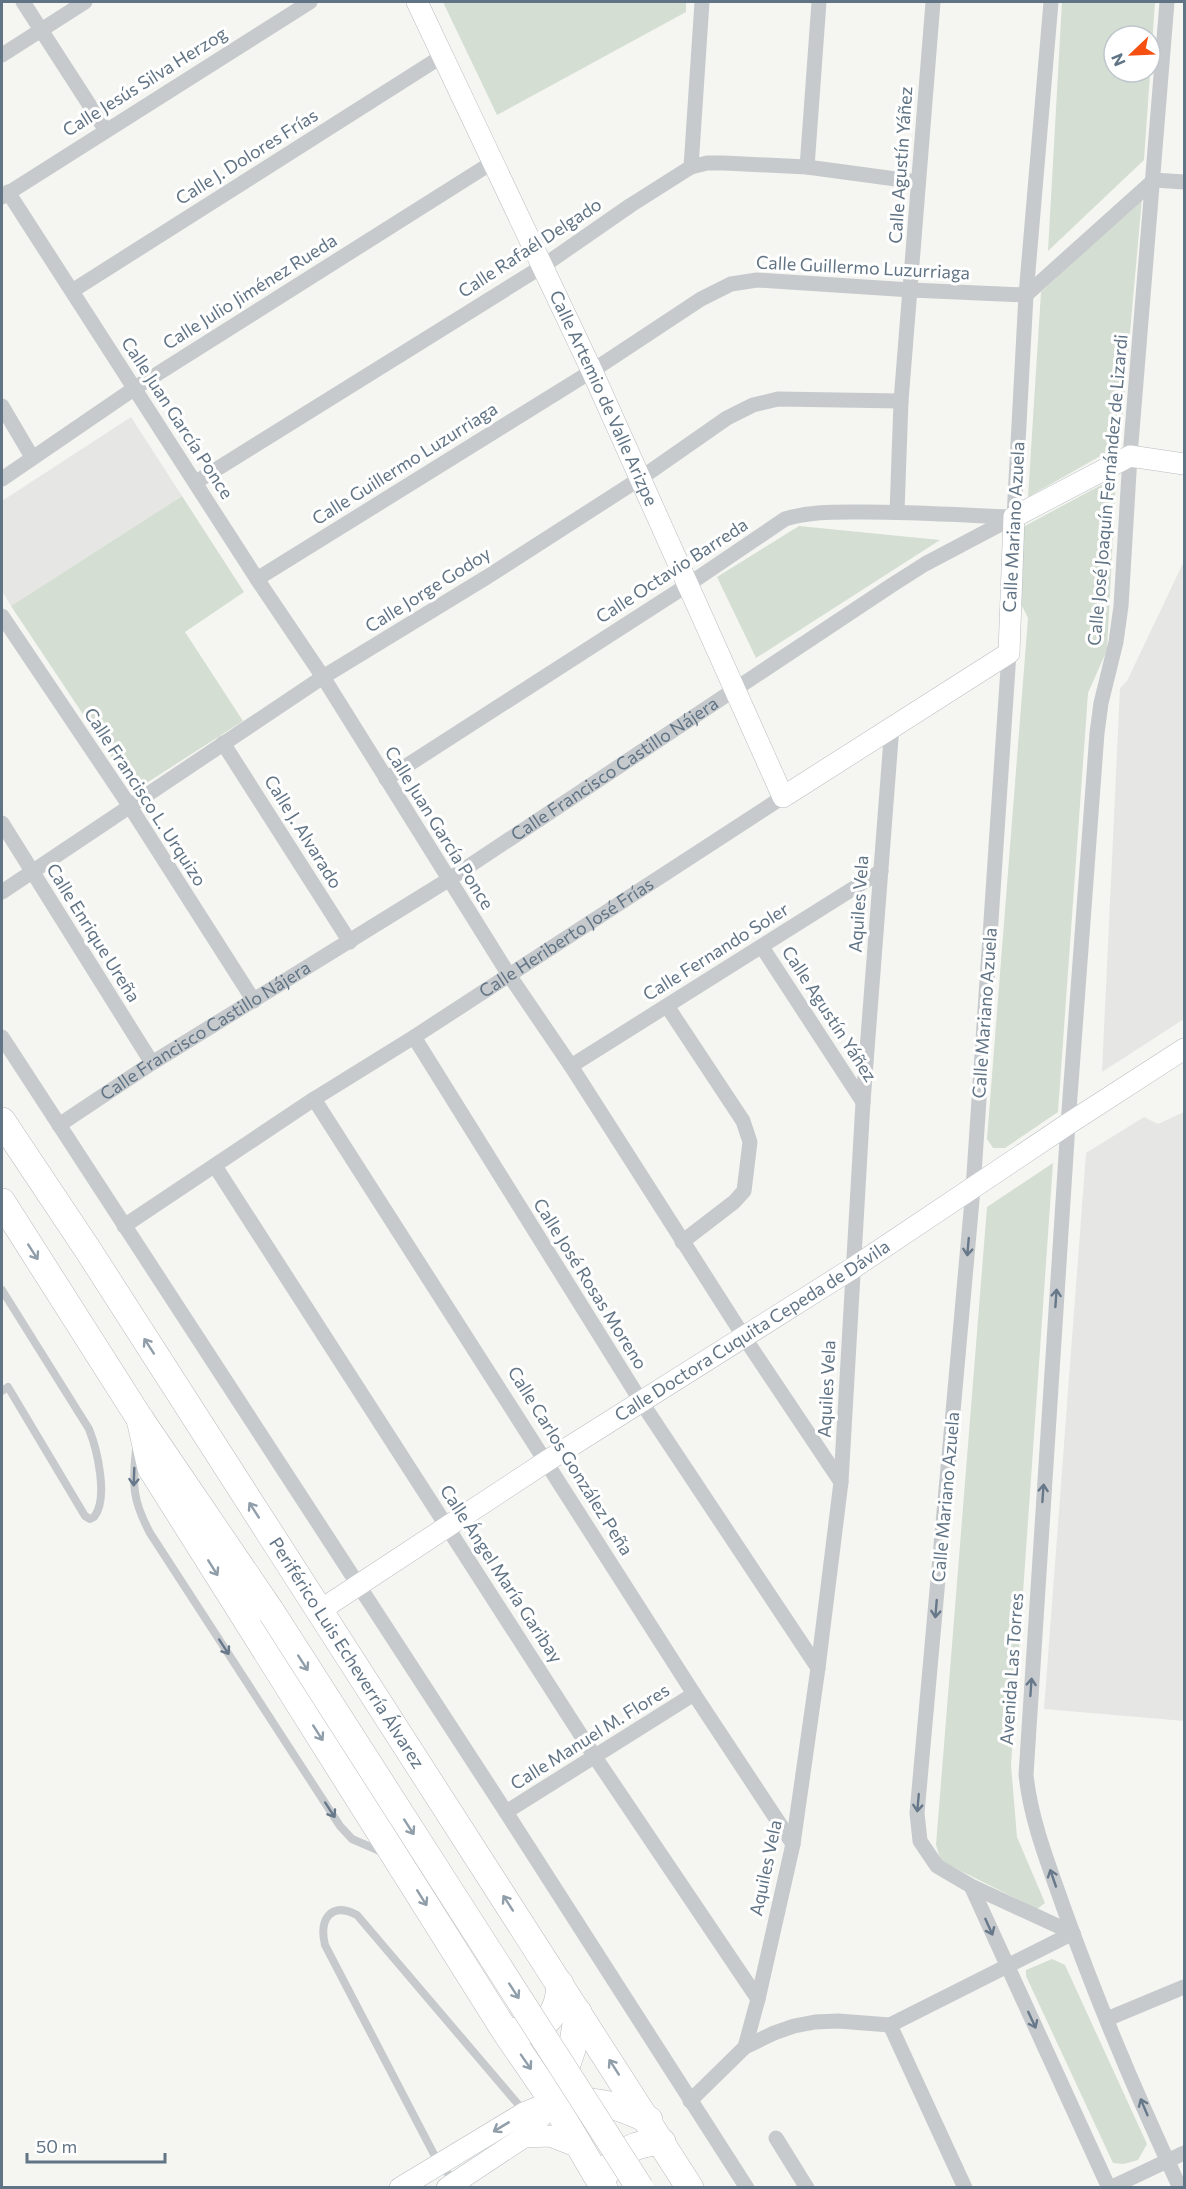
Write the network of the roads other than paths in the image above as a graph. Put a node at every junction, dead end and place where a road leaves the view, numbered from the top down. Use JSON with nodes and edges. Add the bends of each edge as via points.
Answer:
{"nodes":[{"id":1,"x":23,"y":2,"type":"edge"},
{"id":2,"x":85,"y":2,"type":"edge"},
{"id":3,"x":310,"y":2,"type":"edge"},
{"id":4,"x":417,"y":2,"type":"edge"},
{"id":5,"x":702,"y":2,"type":"edge"},
{"id":6,"x":819,"y":2,"type":"edge"},
{"id":7,"x":933,"y":2,"type":"edge"},
{"id":8,"x":1051,"y":2,"type":"edge"},
{"id":9,"x":1167,"y":2,"type":"edge"},
{"id":10,"x":41,"y":29,"type":"junction"},
{"id":11,"x":2,"y":55,"type":"edge"},
{"id":12,"x":444,"y":55,"type":"junction"},
{"id":13,"x":105,"y":129,"type":"junction"},
{"id":14,"x":493,"y":162,"type":"junction"},
{"id":15,"x":691,"y":166,"type":"junction"},
{"id":16,"x":807,"y":167,"type":"junction"},
{"id":17,"x":1154,"y":180,"type":"junction"},
{"id":18,"x":918,"y":182,"type":"junction"},
{"id":19,"x":1185,"y":182,"type":"edge"},
{"id":20,"x":5,"y":195,"type":"edge"},
{"id":21,"x":543,"y":266,"type":"junction"},
{"id":22,"x":911,"y":290,"type":"junction"},
{"id":23,"x":72,"y":291,"type":"junction"},
{"id":24,"x":1026,"y":295,"type":"junction"},
{"id":25,"x":592,"y":371,"type":"junction"},
{"id":26,"x":135,"y":388,"type":"junction"},
{"id":27,"x":901,"y":401,"type":"junction"},
{"id":28,"x":2,"y":406,"type":"edge"},
{"id":29,"x":1130,"y":456,"type":"junction"},
{"id":30,"x":32,"y":457,"type":"junction"},
{"id":31,"x":1185,"y":465,"type":"edge"},
{"id":32,"x":640,"y":478,"type":"junction"},
{"id":33,"x":2,"y":479,"type":"edge"},
{"id":34,"x":196,"y":482,"type":"junction"},
{"id":35,"x":897,"y":512,"type":"junction"},
{"id":36,"x":1014,"y":517,"type":"junction"},
{"id":37,"x":257,"y":579,"type":"junction"},
{"id":38,"x":689,"y":584,"type":"junction"},
{"id":39,"x":2,"y":616,"type":"edge"},
{"id":40,"x":1009,"y":653,"type":"junction"},
{"id":41,"x":323,"y":677,"type":"junction"},
{"id":42,"x":735,"y":689,"type":"junction"},
{"id":43,"x":892,"y":726,"type":"junction"},
{"id":44,"x":223,"y":743,"type":"junction"},
{"id":45,"x":386,"y":779,"type":"junction"},
{"id":46,"x":783,"y":797,"type":"junction"},
{"id":47,"x":129,"y":805,"type":"junction"},
{"id":48,"x":2,"y":823,"type":"edge"},
{"id":49,"x":32,"y":871,"type":"junction"},
{"id":50,"x":881,"y":871,"type":"junction"},
{"id":51,"x":448,"y":880,"type":"junction"},
{"id":52,"x":2,"y":892,"type":"edge"},
{"id":53,"x":350,"y":942,"type":"junction"},
{"id":54,"x":762,"y":947,"type":"junction"},
{"id":55,"x":509,"y":975,"type":"junction"},
{"id":56,"x":254,"y":1001,"type":"junction"},
{"id":57,"x":667,"y":1006,"type":"junction"},
{"id":58,"x":2,"y":1037,"type":"edge"},
{"id":59,"x":414,"y":1037,"type":"junction"},
{"id":60,"x":1185,"y":1050,"type":"edge"},
{"id":61,"x":152,"y":1064,"type":"junction"},
{"id":62,"x":571,"y":1066,"type":"junction"},
{"id":63,"x":314,"y":1099,"type":"junction"},
{"id":64,"x":863,"y":1102,"type":"junction"},
{"id":65,"x":2,"y":1121,"type":"edge"},
{"id":66,"x":1068,"y":1124,"type":"junction"},
{"id":67,"x":59,"y":1125,"type":"junction"},
{"id":68,"x":215,"y":1166,"type":"junction"},
{"id":69,"x":973,"y":1189,"type":"junction"},
{"id":70,"x":2,"y":1202,"type":"edge"},
{"id":71,"x":124,"y":1226,"type":"junction"},
{"id":72,"x":682,"y":1242,"type":"junction"},
{"id":73,"x":853,"y":1268,"type":"junction"},
{"id":74,"x":2,"y":1290,"type":"edge"},
{"id":75,"x":744,"y":1337,"type":"junction"},
{"id":76,"x":2,"y":1391,"type":"edge"},
{"id":77,"x":642,"y":1403,"type":"junction"},
{"id":78,"x":140,"y":1419,"type":"junction"},
{"id":79,"x":547,"y":1461,"type":"junction"},
{"id":80,"x":841,"y":1482,"type":"junction"},
{"id":81,"x":448,"y":1527,"type":"junction"},
{"id":82,"x":357,"y":1585,"type":"junction"},
{"id":83,"x":319,"y":1611,"type":"junction"},
{"id":84,"x":818,"y":1668,"type":"junction"},
{"id":85,"x":694,"y":1694,"type":"junction"},
{"id":86,"x":595,"y":1757,"type":"junction"},
{"id":87,"x":506,"y":1812,"type":"junction"},
{"id":88,"x":793,"y":1844,"type":"junction"},
{"id":89,"x":971,"y":1886,"type":"junction"},
{"id":90,"x":1073,"y":1933,"type":"junction"},
{"id":91,"x":1007,"y":1967,"type":"junction"},
{"id":92,"x":560,"y":1984,"type":"junction"},
{"id":93,"x":1185,"y":1988,"type":"edge"},
{"id":94,"x":758,"y":1999,"type":"junction"},
{"id":95,"x":578,"y":2012,"type":"junction"},
{"id":96,"x":1107,"y":2019,"type":"junction"},
{"id":97,"x":890,"y":2025,"type":"junction"},
{"id":98,"x":505,"y":2031,"type":"junction"},
{"id":99,"x":745,"y":2047,"type":"junction"},
{"id":100,"x":690,"y":2100,"type":"junction"},
{"id":101,"x":553,"y":2101,"type":"junction"},
{"id":102,"x":524,"y":2113,"type":"junction"},
{"id":103,"x":655,"y":2131,"type":"junction"},
{"id":104,"x":524,"y":2137,"type":"junction"},
{"id":105,"x":776,"y":2138,"type":"dead end"},
{"id":106,"x":581,"y":2148,"type":"junction"},
{"id":107,"x":1185,"y":2153,"type":"edge"},
{"id":108,"x":1167,"y":2160,"type":"junction"},
{"id":109,"x":439,"y":2164,"type":"junction"},
{"id":110,"x":455,"y":2185,"type":"edge"},
{"id":111,"x":601,"y":2186,"type":"edge"},
{"id":112,"x":400,"y":2187,"type":"edge"},
{"id":113,"x":640,"y":2187,"type":"edge"},
{"id":114,"x":690,"y":2187,"type":"edge"},
{"id":115,"x":747,"y":2187,"type":"edge"},
{"id":116,"x":807,"y":2187,"type":"edge"},
{"id":117,"x":965,"y":2187,"type":"edge"},
{"id":118,"x":1110,"y":2187,"type":"edge"},
{"id":119,"x":1180,"y":2187,"type":"edge"}],
"edges":[{"from":1,"to":10,"type":"street"},
{"from":2,"to":10,"type":"street"},
{"from":3,"to":13,"type":"street","name":"Calle Jesús Silva Herzog"},
{"from":4,"to":12,"type":"street","name":"Calle Artemio de Valle Arizpe"},
{"from":5,"to":15,"type":"street"},
{"from":6,"to":16,"type":"street"},
{"from":7,"to":18,"type":"street","name":"Calle Agustín Yáñez"},
{"from":8,"to":24,"type":"street","name":"Calle Mariano Azuela"},
{"from":9,"to":17,"type":"street","name":"Calle José Joaquín Fernández de Lizardi"},
{"from":10,"to":11,"type":"street"},
{"from":10,"to":13,"type":"street"},
{"from":12,"to":14,"type":"street","name":"Calle Artemio de Valle Arizpe"},
{"from":12,"to":23,"type":"street","name":"Calle J. Dolores Frías"},
{"from":13,"to":20,"type":"street","name":"Calle Jesús Silva Herzog"},
{"from":14,"to":21,"type":"street","name":"Calle Artemio de Valle Arizpe"},
{"from":14,"to":26,"type":"street","name":"Calle Julio Jiménez Rueda"},
{"from":15,"to":16,"type":"street","name":"Calle Rafaél Delgado","via":[[724,163]]},
{"from":15,"to":21,"type":"street","name":"Calle Rafaél Delgado"},
{"from":16,"to":18,"type":"street","name":"Calle Rafaél Delgado"},
{"from":17,"to":19,"type":"street"},
{"from":17,"to":24,"type":"street"},
{"from":17,"to":29,"type":"street","name":"Calle José Joaquín Fernández de Lizardi"},
{"from":18,"to":22,"type":"street","name":"Calle Agustín Yáñez"},
{"from":20,"to":23,"type":"street","name":"Calle Juan García Ponce"},
{"from":21,"to":25,"type":"street","name":"Calle Artemio de Valle Arizpe"},
{"from":21,"to":34,"type":"street","name":"Calle Rafaél Delgado"},
{"from":22,"to":24,"type":"street","name":"Calle Guillermo Luzurriaga"},
{"from":22,"to":25,"type":"street","name":"Calle Guillermo Luzurriaga","via":[[757,280],[732,284],[701,299]]},
{"from":22,"to":27,"type":"street","name":"Calle Agustín Yáñez"},
{"from":23,"to":26,"type":"street","name":"Calle Juan García Ponce"},
{"from":24,"to":36,"type":"street","name":"Calle Mariano Azuela"},
{"from":25,"to":32,"type":"street","name":"Calle Artemio de Valle Arizpe"},
{"from":25,"to":37,"type":"street","name":"Calle Guillermo Luzurriaga"},
{"from":26,"to":30,"type":"street","name":"Calle Julio Jiménez Rueda"},
{"from":26,"to":34,"type":"street","name":"Calle Juan García Ponce"},
{"from":27,"to":32,"type":"street","name":"Calle Jorge Godoy","via":[[778,399],[753,405]]},
{"from":27,"to":35,"type":"street","name":"Calle Agustín Yáñez"},
{"from":28,"to":30,"type":"street"},
{"from":29,"to":31,"type":"street"},
{"from":29,"to":36,"type":"street","name":"Calle Francisco Castillo Nájera"},
{"from":29,"to":66,"type":"street","name":"Calle José Joaquín Fernández de Lizardi","via":[[1116,642],[1097,733]]},
{"from":30,"to":33,"type":"street","name":"Calle Julio Jiménez Rueda"},
{"from":32,"to":38,"type":"street","name":"Calle Artemio de Valle Arizpe"},
{"from":32,"to":41,"type":"street","name":"Calle Jorge Godoy"},
{"from":34,"to":37,"type":"street","name":"Calle Juan García Ponce"},
{"from":35,"to":36,"type":"street","name":"Calle Octavio Barreda"},
{"from":35,"to":38,"type":"street","name":"Calle Octavio Barreda","via":[[801,514],[785,519]]},
{"from":36,"to":40,"type":"street","name":"Calle Mariano Azuela"},
{"from":36,"to":42,"type":"street","name":"Calle Francisco Castillo Nájera","via":[[925,564]]},
{"from":37,"to":41,"type":"street","name":"Calle Juan García Ponce"},
{"from":38,"to":42,"type":"street","name":"Calle Artemio de Valle Arizpe"},
{"from":38,"to":45,"type":"street","name":"Calle Octavio Barreda"},
{"from":39,"to":47,"type":"street","name":"Calle Francisco L. Urquizo"},
{"from":40,"to":43,"type":"street","name":"Calle Heriberto José Frías"},
{"from":40,"to":69,"type":"street","name":"Calle Mariano Azuela"},
{"from":41,"to":44,"type":"street","name":"Calle Jorge Godoy"},
{"from":41,"to":45,"type":"street","name":"Calle Juan García Ponce"},
{"from":42,"to":46,"type":"street","name":"Calle Artemio de Valle Arizpe"},
{"from":42,"to":51,"type":"street","name":"Calle Francisco Castillo Nájera"},
{"from":43,"to":46,"type":"street","name":"Calle Heriberto José Frías"},
{"from":43,"to":50,"type":"street","name":"Aquiles Vela"},
{"from":44,"to":47,"type":"street","name":"Calle Jorge Godoy"},
{"from":44,"to":53,"type":"street","name":"Calle J. Alvarado"},
{"from":45,"to":51,"type":"street","name":"Calle Juan García Ponce"},
{"from":46,"to":55,"type":"street","name":"Calle Heriberto José Frías"},
{"from":47,"to":49,"type":"street","name":"Calle Jorge Godoy"},
{"from":47,"to":56,"type":"street","name":"Calle Francisco L. Urquizo"},
{"from":48,"to":49,"type":"street","name":"Calle Enrique Ureña"},
{"from":49,"to":52,"type":"street","name":"Calle Jorge Godoy"},
{"from":49,"to":61,"type":"street","name":"Calle Enrique Ureña"},
{"from":50,"to":54,"type":"street","name":"Calle Fernando Soler"},
{"from":50,"to":64,"type":"street","name":"Aquiles Vela"},
{"from":51,"to":53,"type":"street","name":"Calle Francisco Castillo Nájera"},
{"from":51,"to":55,"type":"street","name":"Calle Juan García Ponce"},
{"from":53,"to":56,"type":"street","name":"Calle Francisco Castillo Nájera"},
{"from":54,"to":57,"type":"street","name":"Calle Fernando Soler"},
{"from":54,"to":64,"type":"street","name":"Calle Agustín Yáñez"},
{"from":55,"to":59,"type":"street","name":"Calle Heriberto José Frías"},
{"from":55,"to":62,"type":"street","name":"Calle Juan García Ponce"},
{"from":56,"to":61,"type":"street","name":"Calle Francisco Castillo Nájera"},
{"from":57,"to":62,"type":"street","name":"Calle Fernando Soler"},
{"from":57,"to":72,"type":"street","via":[[743,1121],[750,1142],[747,1183],[741,1197]]},
{"from":58,"to":67,"type":"street"},
{"from":59,"to":63,"type":"street","name":"Calle Heriberto José Frías"},
{"from":59,"to":77,"type":"street","name":"Calle José Rosas Moreno"},
{"from":60,"to":66,"type":"street","name":"Calle Doctora Cuquita Cepeda de Dávila"},
{"from":61,"to":67,"type":"street","name":"Calle Francisco Castillo Nájera"},
{"from":62,"to":72,"type":"street","name":"Calle Juan García Ponce"},
{"from":63,"to":68,"type":"street","name":"Calle Heriberto José Frías"},
{"from":63,"to":79,"type":"street","name":"Calle Carlos González Peña"},
{"from":64,"to":73,"type":"street","name":"Aquiles Vela"},
{"from":83,"to":65,"type":"highway","name":"Periférico Luis Echeverría Álvarez","one_way":true},
{"from":66,"to":69,"type":"street","name":"Calle Doctora Cuquita Cepeda de Dávila"},
{"from":90,"to":66,"type":"street","name":"Avenida Las Torres","one_way":true,"via":[[1037,1832],[1026,1775]]},
{"from":67,"to":71,"type":"street"},
{"from":68,"to":71,"type":"street","name":"Calle Heriberto José Frías"},
{"from":68,"to":81,"type":"street","name":"Calle Ángel María Garibay"},
{"from":69,"to":73,"type":"street","name":"Calle Doctora Cuquita Cepeda de Dávila"},
{"from":69,"to":89,"type":"street","name":"Calle Mariano Azuela","one_way":true,"via":[[917,1813],[920,1842],[937,1866]]},
{"from":70,"to":78,"type":"highway","one_way":true},
{"from":71,"to":82,"type":"street"},
{"from":72,"to":75,"type":"street","name":"Calle Juan García Ponce"},
{"from":73,"to":75,"type":"street","name":"Calle Doctora Cuquita Cepeda de Dávila"},
{"from":73,"to":80,"type":"street","name":"Aquiles Vela"},
{"from":74,"to":76,"type":"lane","via":[[91,1435],[102,1502],[94,1517],[85,1516],[8,1387]]},
{"from":75,"to":77,"type":"street","name":"Calle Doctora Cuquita Cepeda de Dávila"},
{"from":75,"to":80,"type":"street","name":"Calle Juan García Ponce"},
{"from":77,"to":79,"type":"street","name":"Calle Doctora Cuquita Cepeda de Dávila"},
{"from":77,"to":84,"type":"street","name":"Calle José Rosas Moreno"},
{"from":78,"to":98,"type":"highway","one_way":true,"via":[[151,1468]]},
{"from":78,"to":113,"type":"highway","one_way":true,"bridge":true,"via":[[272,1613]]},
{"from":79,"to":81,"type":"street","name":"Calle Doctora Cuquita Cepeda de Dávila"},
{"from":79,"to":85,"type":"street","name":"Calle Carlos González Peña"},
{"from":80,"to":84,"type":"street","name":"Aquiles Vela"},
{"from":81,"to":82,"type":"street","name":"Calle Doctora Cuquita Cepeda de Dávila"},
{"from":81,"to":86,"type":"street","name":"Calle Ángel María Garibay"},
{"from":82,"to":83,"type":"street","name":"Calle Doctora Cuquita Cepeda de Dávila"},
{"from":82,"to":87,"type":"street"},
{"from":92,"to":83,"type":"highway","name":"Periférico Luis Echeverría Álvarez","one_way":true},
{"from":84,"to":88,"type":"street","name":"Aquiles Vela"},
{"from":85,"to":86,"type":"street","name":"Calle Manuel M. Flores"},
{"from":85,"to":88,"type":"street","name":"Calle Carlos González Peña"},
{"from":86,"to":87,"type":"street","name":"Calle Manuel M. Flores"},
{"from":86,"to":94,"type":"street","name":"Calle Ángel María Garibay"},
{"from":87,"to":100,"type":"street"},
{"from":88,"to":94,"type":"street","name":"Aquiles Vela"},
{"from":89,"to":90,"type":"street","name":"Calle Mariano Azuela"},
{"from":89,"to":91,"type":"street","one_way":true},
{"from":90,"to":91,"type":"street"},
{"from":90,"to":96,"type":"street","name":"Avenida Las Torres"},
{"from":91,"to":97,"type":"street"},
{"from":91,"to":118,"type":"street","one_way":true},
{"from":92,"to":95,"type":"highway","name":"Periférico Luis Echeverría Álvarez"},
{"from":92,"to":98,"type":"highway","via":[[560,2001],[554,2014],[532,2030]]},
{"from":93,"to":96,"type":"street"},
{"from":94,"to":99,"type":"street","name":"Aquiles Vela"},
{"from":95,"to":101,"type":"highway","via":[[567,2067]]},
{"from":103,"to":95,"type":"highway","name":"Periférico Luis Echeverría Álvarez","one_way":true},
{"from":108,"to":96,"type":"street","name":"Avenida Las Torres","one_way":true},
{"from":97,"to":99,"type":"street","via":[[815,2022],[794,2026]]},
{"from":97,"to":117,"type":"street"},
{"from":98,"to":101,"type":"highway","one_way":true},
{"from":99,"to":100,"type":"street"},
{"from":100,"to":115,"type":"street"},
{"from":101,"to":102,"type":"street"},
{"from":101,"to":103,"type":"highway","via":[[619,2106]]},
{"from":101,"to":104,"type":"street"},
{"from":101,"to":106,"type":"highway"},
{"from":102,"to":109,"type":"street","one_way":true},
{"from":102,"to":109,"type":"lane","via":[[357,1915],[346,1909],[335,1911],[325,1918],[325,1945]]},
{"from":103,"to":111,"type":"highway","via":[[610,2166]]},
{"from":103,"to":114,"type":"highway","name":"Periférico Luis Echeverría Álvarez"},
{"from":104,"to":106,"type":"street","via":[[550,2136]]},
{"from":104,"to":110,"type":"street"},
{"from":105,"to":116,"type":"street"},
{"from":106,"to":111,"type":"highway"},
{"from":107,"to":108,"type":"street"},
{"from":108,"to":118,"type":"street"},
{"from":108,"to":119,"type":"street","name":"Avenida Las Torres"},
{"from":109,"to":110,"type":"lane"},
{"from":109,"to":112,"type":"street"}]}
